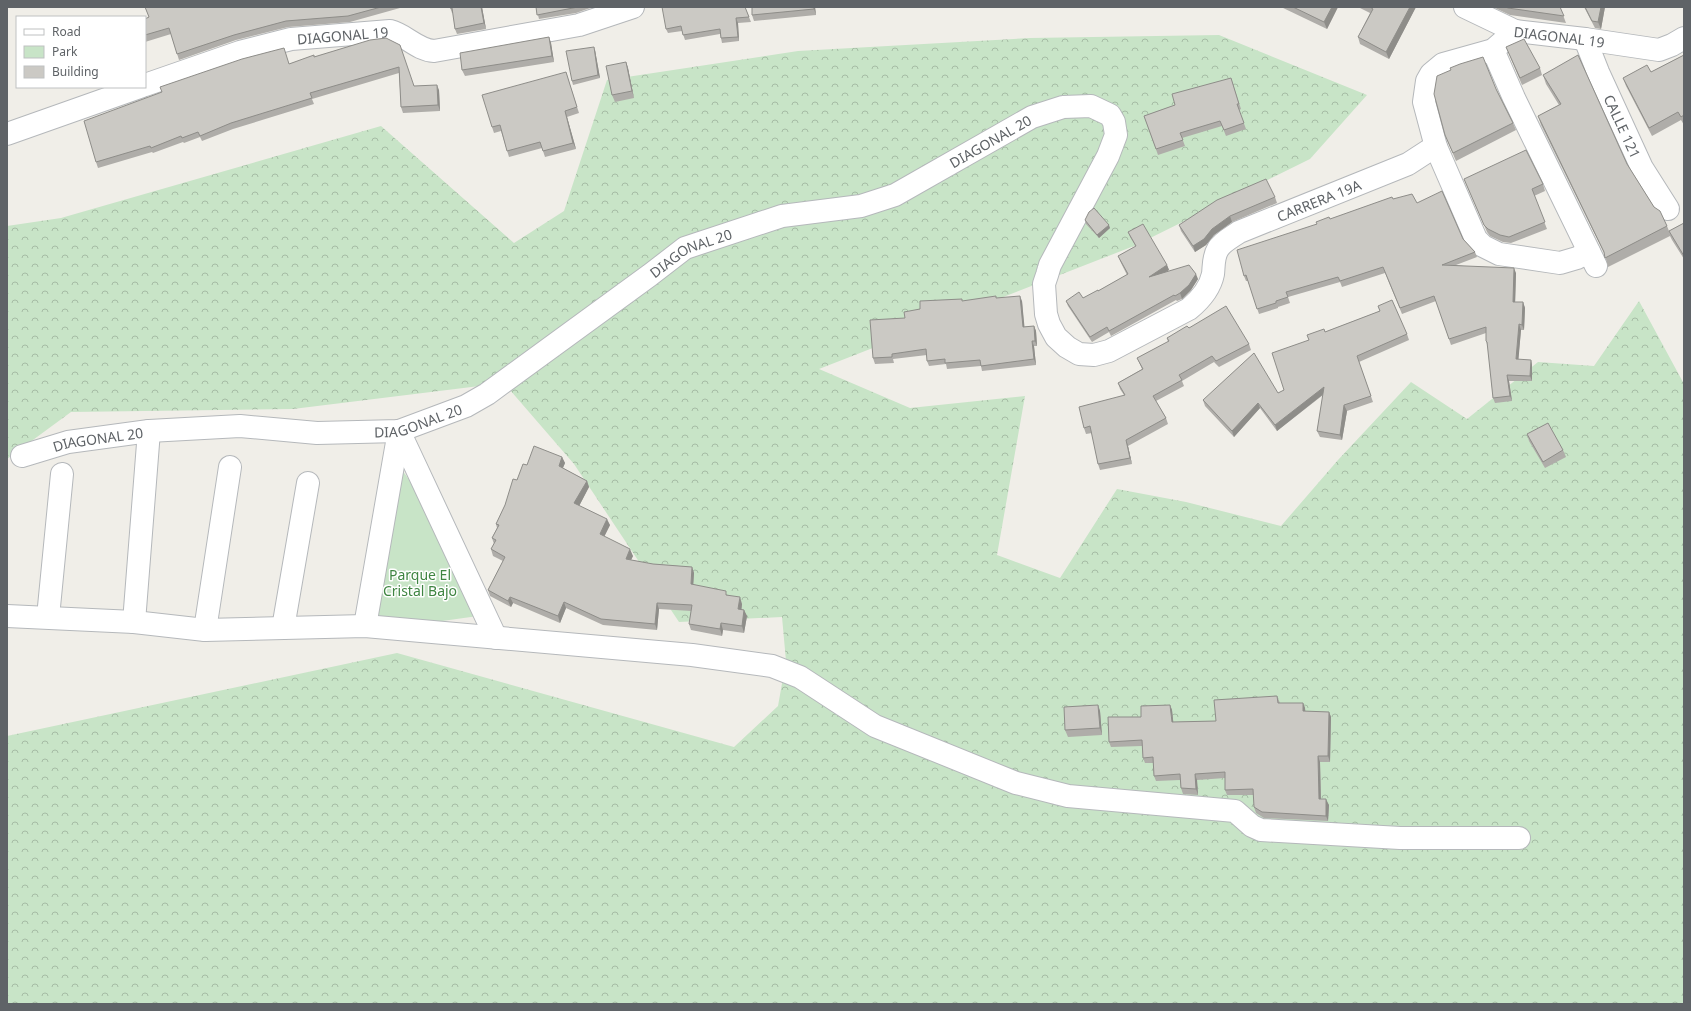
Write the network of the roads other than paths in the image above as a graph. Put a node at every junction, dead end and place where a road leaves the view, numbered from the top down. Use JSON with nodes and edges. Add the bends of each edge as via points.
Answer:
{"nodes":[{"id":1,"x":633,"y":7,"type":"edge"},
{"id":2,"x":1465,"y":7,"type":"edge"},
{"id":3,"x":1515,"y":31,"type":"junction"},
{"id":4,"x":1684,"y":38,"type":"edge"},
{"id":5,"x":1585,"y":39,"type":"junction"},
{"id":6,"x":1493,"y":50,"type":"junction"},
{"id":7,"x":146,"y":85,"type":"edge"},
{"id":8,"x":137,"y":88,"type":"edge"},
{"id":9,"x":7,"y":134,"type":"edge"},
{"id":10,"x":1436,"y":147,"type":"junction"},
{"id":11,"x":1668,"y":209,"type":"dead end"},
{"id":12,"x":1079,"y":354,"type":"joint"},
{"id":13,"x":149,"y":431,"type":"junction"},
{"id":14,"x":399,"y":432,"type":"junction"},
{"id":15,"x":22,"y":456,"type":"dead end"},
{"id":16,"x":230,"y":467,"type":"dead end"},
{"id":17,"x":62,"y":474,"type":"dead end"},
{"id":18,"x":308,"y":483,"type":"dead end"},
{"id":19,"x":7,"y":616,"type":"edge"},
{"id":20,"x":48,"y":617,"type":"junction"},
{"id":21,"x":134,"y":622,"type":"junction"},
{"id":22,"x":365,"y":626,"type":"junction"},
{"id":23,"x":283,"y":628,"type":"junction"},
{"id":24,"x":205,"y":630,"type":"junction"},
{"id":25,"x":496,"y":638,"type":"junction"},
{"id":26,"x":1519,"y":838,"type":"dead end"}],
"edges":[{"from":1,"to":7,"type":"street","name":"DIAGONAL 19","via":[[579,25],[434,51],[419,47],[398,33],[390,31],[291,39],[240,52]]},
{"from":2,"to":3,"type":"street","name":"DIAGONAL 19"},
{"from":3,"to":5,"type":"street","name":"DIAGONAL 19"},
{"from":3,"to":6,"type":"street"},
{"from":4,"to":5,"type":"street","name":"DIAGONAL 19","via":[[1659,50]]},
{"from":5,"to":11,"type":"street","name":"CALLE 121","via":[[1642,168]]},
{"from":6,"to":10,"type":"street","via":[[1443,64],[1427,80],[1424,102]]},
{"from":6,"to":10,"type":"street","via":[[1592,259],[1577,258],[1560,264],[1499,254],[1482,246],[1476,239]]},
{"from":8,"to":9,"type":"street"},
{"from":10,"to":12,"type":"street","name":"CARRERA 19A","via":[[1408,164],[1239,232],[1218,250],[1208,288],[1199,301],[1189,309],[1109,351],[1094,355]]},
{"from":12,"to":14,"type":"street","name":"DIAGONAL 20","via":[[1056,337],[1049,324],[1044,284],[1050,265],[1108,156],[1116,135],[1110,115],[1091,106],[1077,105],[1053,109],[1032,117],[895,195],[861,206],[782,216],[685,248],[487,394],[466,406]]},
{"from":13,"to":14,"type":"street","name":"DIAGONAL 20","via":[[240,426],[317,433]]},
{"from":13,"to":15,"type":"street","name":"DIAGONAL 20","via":[[68,442]]},
{"from":13,"to":21,"type":"street"},
{"from":14,"to":22,"type":"street"},
{"from":14,"to":25,"type":"street"},
{"from":16,"to":24,"type":"street"},
{"from":17,"to":20,"type":"street"},
{"from":18,"to":23,"type":"street"},
{"from":19,"to":20,"type":"street"},
{"from":20,"to":21,"type":"street"},
{"from":21,"to":24,"type":"street"},
{"from":22,"to":23,"type":"street"},
{"from":22,"to":25,"type":"street"},
{"from":23,"to":24,"type":"street"},
{"from":25,"to":26,"type":"street","via":[[692,655],[772,666],[800,677],[875,726],[1016,783],[1068,796],[1235,811],[1252,826],[1261,830],[1400,838]]}]}
